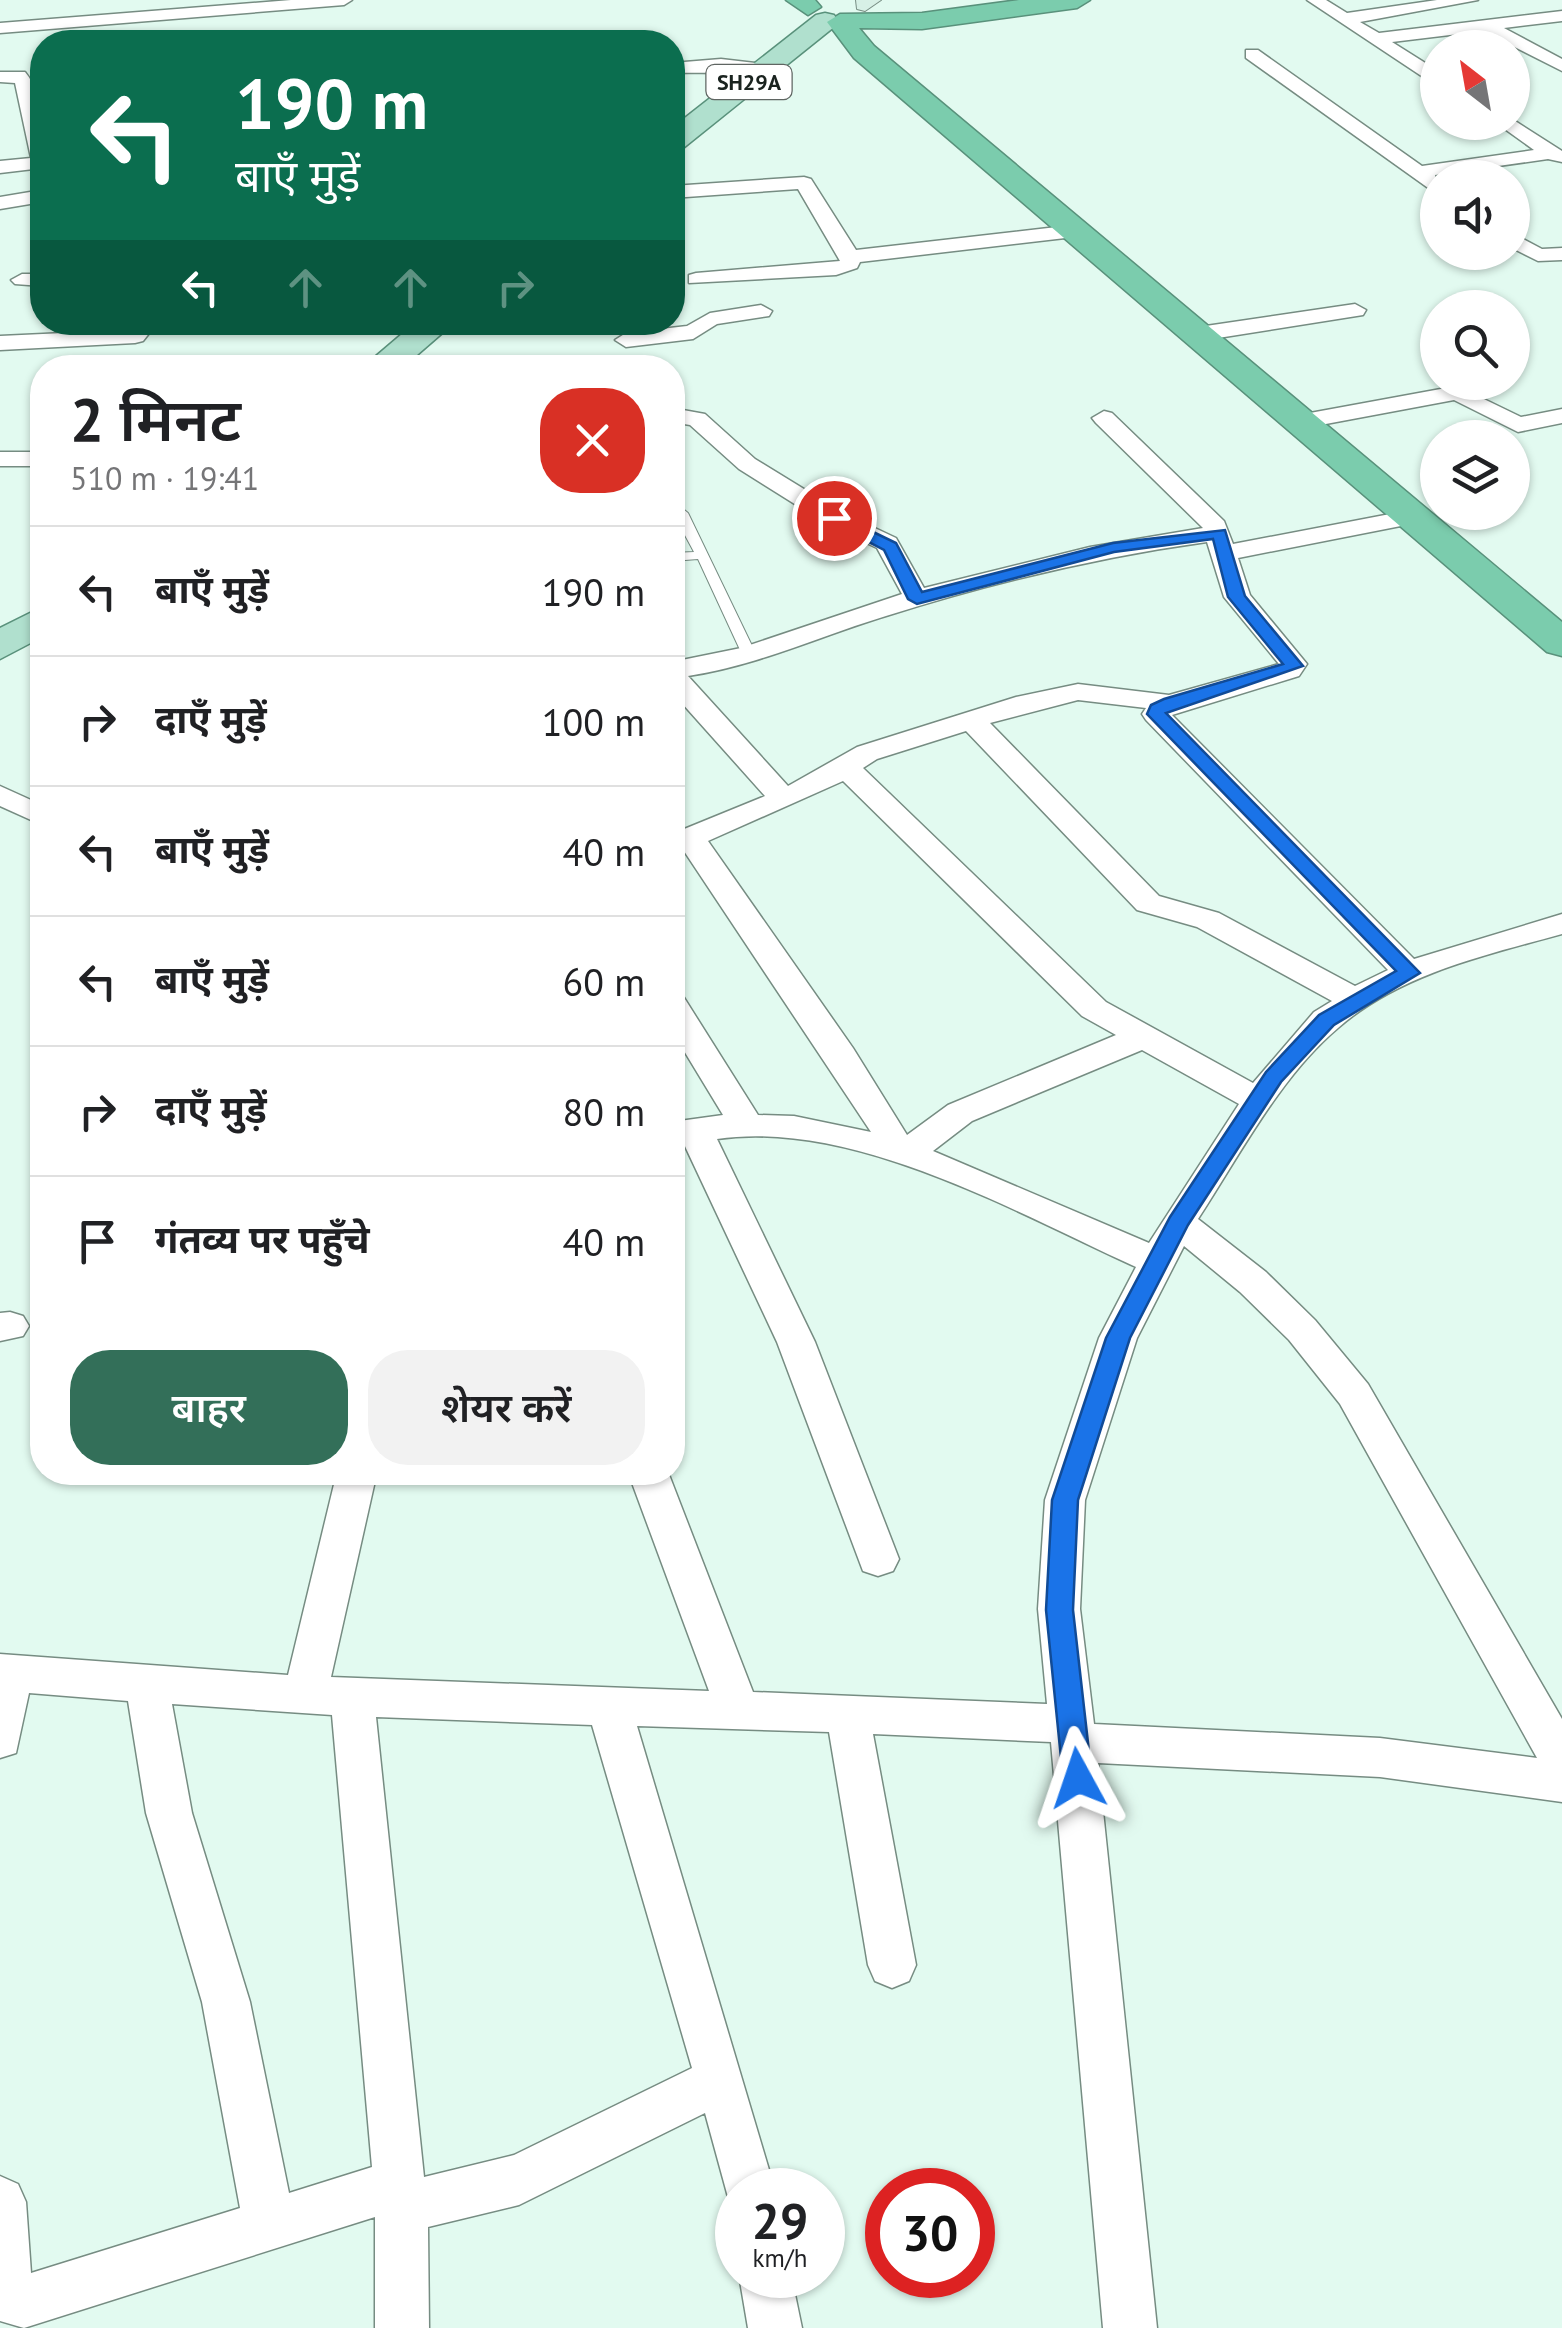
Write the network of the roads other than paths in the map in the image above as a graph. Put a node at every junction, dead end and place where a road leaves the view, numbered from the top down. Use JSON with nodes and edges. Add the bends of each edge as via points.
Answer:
{"nodes":[{"id":1,"x":344,"y":0,"type":"edge"},
{"id":2,"x":1037,"y":0,"type":"edge"},
{"id":3,"x":1077,"y":0,"type":"edge"},
{"id":4,"x":1315,"y":0,"type":"edge"},
{"id":5,"x":1470,"y":0,"type":"edge"},
{"id":6,"x":310,"y":2,"type":"edge"},
{"id":7,"x":841,"y":7,"type":"edge"},
{"id":8,"x":1562,"y":16,"type":"edge"},
{"id":9,"x":1344,"y":18,"type":"junction"},
{"id":10,"x":1485,"y":25,"type":"junction"},
{"id":11,"x":0,"y":28,"type":"edge"},
{"id":12,"x":1376,"y":39,"type":"junction"},
{"id":13,"x":1252,"y":54,"type":"dead end"},
{"id":14,"x":1562,"y":66,"type":"edge"},
{"id":15,"x":685,"y":67,"type":"edge"},
{"id":16,"x":1420,"y":67,"type":"edge"},
{"id":17,"x":765,"y":69,"type":"junction"},
{"id":18,"x":0,"y":76,"type":"edge"},
{"id":19,"x":30,"y":109,"type":"edge"},
{"id":20,"x":685,"y":133,"type":"edge"},
{"id":21,"x":1530,"y":139,"type":"edge"},
{"id":22,"x":1557,"y":156,"type":"edge"},
{"id":23,"x":30,"y":164,"type":"edge"},
{"id":24,"x":0,"y":168,"type":"edge"},
{"id":25,"x":1418,"y":172,"type":"joint"},
{"id":26,"x":685,"y":191,"type":"edge"},
{"id":27,"x":30,"y":198,"type":"edge"},
{"id":28,"x":0,"y":202,"type":"edge"},
{"id":29,"x":1074,"y":231,"type":"junction"},
{"id":30,"x":1530,"y":250,"type":"edge"},
{"id":31,"x":1562,"y":254,"type":"edge"},
{"id":32,"x":850,"y":257,"type":"junction"},
{"id":33,"x":696,"y":279,"type":"dead end"},
{"id":34,"x":1355,"y":310,"type":"dead end"},
{"id":35,"x":761,"y":311,"type":"dead end"},
{"id":36,"x":685,"y":331,"type":"edge"},
{"id":37,"x":1198,"y":334,"type":"junction"},
{"id":38,"x":136,"y":335,"type":"edge"},
{"id":39,"x":421,"y":335,"type":"edge"},
{"id":40,"x":0,"y":343,"type":"edge"},
{"id":41,"x":396,"y":355,"type":"edge"},
{"id":42,"x":1562,"y":416,"type":"edge"},
{"id":43,"x":685,"y":418,"type":"edge"},
{"id":44,"x":1104,"y":418,"type":"dead end"},
{"id":45,"x":1299,"y":422,"type":"junction"},
{"id":46,"x":0,"y":458,"type":"edge"},
{"id":47,"x":30,"y":459,"type":"edge"},
{"id":48,"x":1411,"y":517,"type":"junction"},
{"id":49,"x":685,"y":519,"type":"edge"},
{"id":50,"x":1223,"y":543,"type":"junction"},
{"id":51,"x":701,"y":554,"type":"junction"},
{"id":52,"x":685,"y":556,"type":"edge"},
{"id":53,"x":917,"y":599,"type":"junction"},
{"id":54,"x":30,"y":627,"type":"edge"},
{"id":55,"x":1562,"y":642,"type":"edge"},
{"id":56,"x":0,"y":646,"type":"edge"},
{"id":57,"x":748,"y":652,"type":"junction"},
{"id":58,"x":685,"y":669,"type":"edge"},
{"id":59,"x":685,"y":687,"type":"edge"},
{"id":60,"x":1170,"y":702,"type":"junction"},
{"id":61,"x":971,"y":720,"type":"junction"},
{"id":62,"x":845,"y":767,"type":"junction"},
{"id":63,"x":0,"y":795,"type":"edge"},
{"id":64,"x":784,"y":799,"type":"junction"},
{"id":65,"x":30,"y":810,"type":"edge"},
{"id":66,"x":685,"y":839,"type":"edge"},
{"id":67,"x":685,"y":846,"type":"edge"},
{"id":68,"x":1562,"y":924,"type":"edge"},
{"id":69,"x":1409,"y":973,"type":"junction"},
{"id":70,"x":1356,"y":1000,"type":"junction"},
{"id":71,"x":685,"y":1024,"type":"edge"},
{"id":72,"x":1140,"y":1038,"type":"junction"},
{"id":73,"x":1258,"y":1100,"type":"junction"},
{"id":74,"x":746,"y":1124,"type":"junction"},
{"id":75,"x":685,"y":1131,"type":"edge"},
{"id":76,"x":685,"y":1135,"type":"edge"},
{"id":77,"x":903,"y":1152,"type":"junction"},
{"id":78,"x":1178,"y":1222,"type":"junction"},
{"id":79,"x":1158,"y":1262,"type":"junction"},
{"id":80,"x":355,"y":1485,"type":"edge"},
{"id":81,"x":653,"y":1485,"type":"edge"},
{"id":82,"x":878,"y":1560,"type":"dead end"},
{"id":83,"x":5,"y":1673,"type":"edge"},
{"id":84,"x":147,"y":1682,"type":"junction"},
{"id":85,"x":329,"y":1696,"type":"junction"},
{"id":86,"x":609,"y":1707,"type":"junction"},
{"id":87,"x":738,"y":1712,"type":"junction"},
{"id":88,"x":847,"y":1712,"type":"junction"},
{"id":89,"x":1073,"y":1733,"type":"junction"},
{"id":90,"x":0,"y":1739,"type":"edge"},
{"id":91,"x":1562,"y":1760,"type":"edge"},
{"id":92,"x":1562,"y":1782,"type":"edge"},
{"id":93,"x":892,"y":1965,"type":"dead end"},
{"id":94,"x":720,"y":2080,"type":"junction"},
{"id":95,"x":743,"y":2168,"type":"edge"},
{"id":96,"x":399,"y":2196,"type":"junction"},
{"id":97,"x":0,"y":2202,"type":"edge"},
{"id":98,"x":269,"y":2224,"type":"junction"},
{"id":99,"x":769,"y":2298,"type":"edge"},
{"id":100,"x":402,"y":2328,"type":"edge"},
{"id":101,"x":775,"y":2328,"type":"edge"},
{"id":102,"x":1130,"y":2328,"type":"edge"}],
"edges":[{"from":1,"to":6,"type":"street"},
{"from":2,"to":7,"type":"highway","via":[[919,15]]},
{"from":3,"to":7,"type":"highway","via":[[922,21]]},
{"from":4,"to":9,"type":"street"},
{"from":5,"to":9,"type":"street"},
{"from":6,"to":11,"type":"street"},
{"from":7,"to":17,"type":"main road","number":"SH29A"},
{"from":7,"to":29,"type":"highway","via":[[864,52]]},
{"from":8,"to":10,"type":"street"},
{"from":9,"to":12,"type":"street"},
{"from":10,"to":12,"type":"street"},
{"from":10,"to":14,"type":"street"},
{"from":12,"to":16,"type":"street"},
{"from":13,"to":25,"type":"street"},
{"from":15,"to":17,"type":"street"},
{"from":17,"to":20,"type":"main road","number":"SH29A"},
{"from":18,"to":19,"type":"street","via":[[19,76]]},
{"from":21,"to":22,"type":"street"},
{"from":22,"to":25,"type":"street"},
{"from":23,"to":24,"type":"street"},
{"from":26,"to":32,"type":"street","via":[[804,183]]},
{"from":27,"to":28,"type":"street"},
{"from":29,"to":32,"type":"street"},
{"from":29,"to":37,"type":"highway"},
{"from":30,"to":31,"type":"street"},
{"from":32,"to":33,"type":"street","via":[[850,264],[836,268]]},
{"from":34,"to":37,"type":"street"},
{"from":35,"to":36,"type":"street","via":[[710,318],[696,331]]},
{"from":37,"to":45,"type":"highway"},
{"from":38,"to":40,"type":"street"},
{"from":39,"to":41,"type":"main road"},
{"from":42,"to":45,"type":"street","via":[[1514,424],[1457,392]]},
{"from":43,"to":53,"type":"street","via":[[697,419],[746,464],[886,543]]},
{"from":44,"to":50,"type":"street"},
{"from":45,"to":48,"type":"highway"},
{"from":46,"to":47,"type":"street"},
{"from":48,"to":50,"type":"street"},
{"from":48,"to":55,"type":"highway"},
{"from":49,"to":51,"type":"lane"},
{"from":50,"to":53,"type":"street","via":[[1113,548]]},
{"from":50,"to":60,"type":"street","via":[[1236,597],[1294,666]]},
{"from":51,"to":52,"type":"lane"},
{"from":51,"to":57,"type":"lane"},
{"from":53,"to":57,"type":"street"},
{"from":54,"to":56,"type":"main road"},
{"from":57,"to":58,"type":"street"},
{"from":59,"to":64,"type":"street"},
{"from":60,"to":61,"type":"street","via":[[1078,692]]},
{"from":60,"to":69,"type":"street","via":[[1157,709],[1160,720]]},
{"from":61,"to":62,"type":"street","via":[[884,746]]},
{"from":61,"to":70,"type":"street","via":[[1148,902],[1195,914]]},
{"from":62,"to":64,"type":"street"},
{"from":62,"to":72,"type":"street","via":[[1070,988]]},
{"from":63,"to":65,"type":"street"},
{"from":64,"to":66,"type":"street"},
{"from":67,"to":77,"type":"street"},
{"from":68,"to":69,"type":"street"},
{"from":69,"to":70,"type":"street"},
{"from":70,"to":73,"type":"street","via":[[1326,1020]]},
{"from":71,"to":74,"type":"street"},
{"from":72,"to":73,"type":"street"},
{"from":72,"to":77,"type":"street","via":[[960,1113]]},
{"from":73,"to":78,"type":"street"},
{"from":74,"to":75,"type":"street"},
{"from":74,"to":77,"type":"street"},
{"from":76,"to":82,"type":"street","via":[[796,1342]]},
{"from":77,"to":79,"type":"street"},
{"from":78,"to":79,"type":"street"},
{"from":78,"to":91,"type":"street","via":[[1277,1306],[1354,1394]]},
{"from":79,"to":89,"type":"street","via":[[1118,1338],[1065,1500],[1059,1610]]},
{"from":80,"to":85,"type":"street"},
{"from":81,"to":87,"type":"street"},
{"from":83,"to":84,"type":"street"},
{"from":83,"to":90,"type":"street"},
{"from":84,"to":85,"type":"street"},
{"from":84,"to":98,"type":"street","via":[[166,1798],[222,1986]]},
{"from":85,"to":86,"type":"street"},
{"from":85,"to":96,"type":"street"},
{"from":86,"to":87,"type":"street"},
{"from":86,"to":94,"type":"street"},
{"from":87,"to":88,"type":"street"},
{"from":88,"to":89,"type":"street"},
{"from":88,"to":93,"type":"street"},
{"from":89,"to":92,"type":"street"},
{"from":89,"to":102,"type":"street"},
{"from":94,"to":95,"type":"street"},
{"from":94,"to":96,"type":"street","via":[[519,2179]]},
{"from":96,"to":98,"type":"street"},
{"from":96,"to":100,"type":"street"},
{"from":97,"to":98,"type":"street","via":[[6,2284],[22,2302]]},
{"from":99,"to":101,"type":"street"}]}
